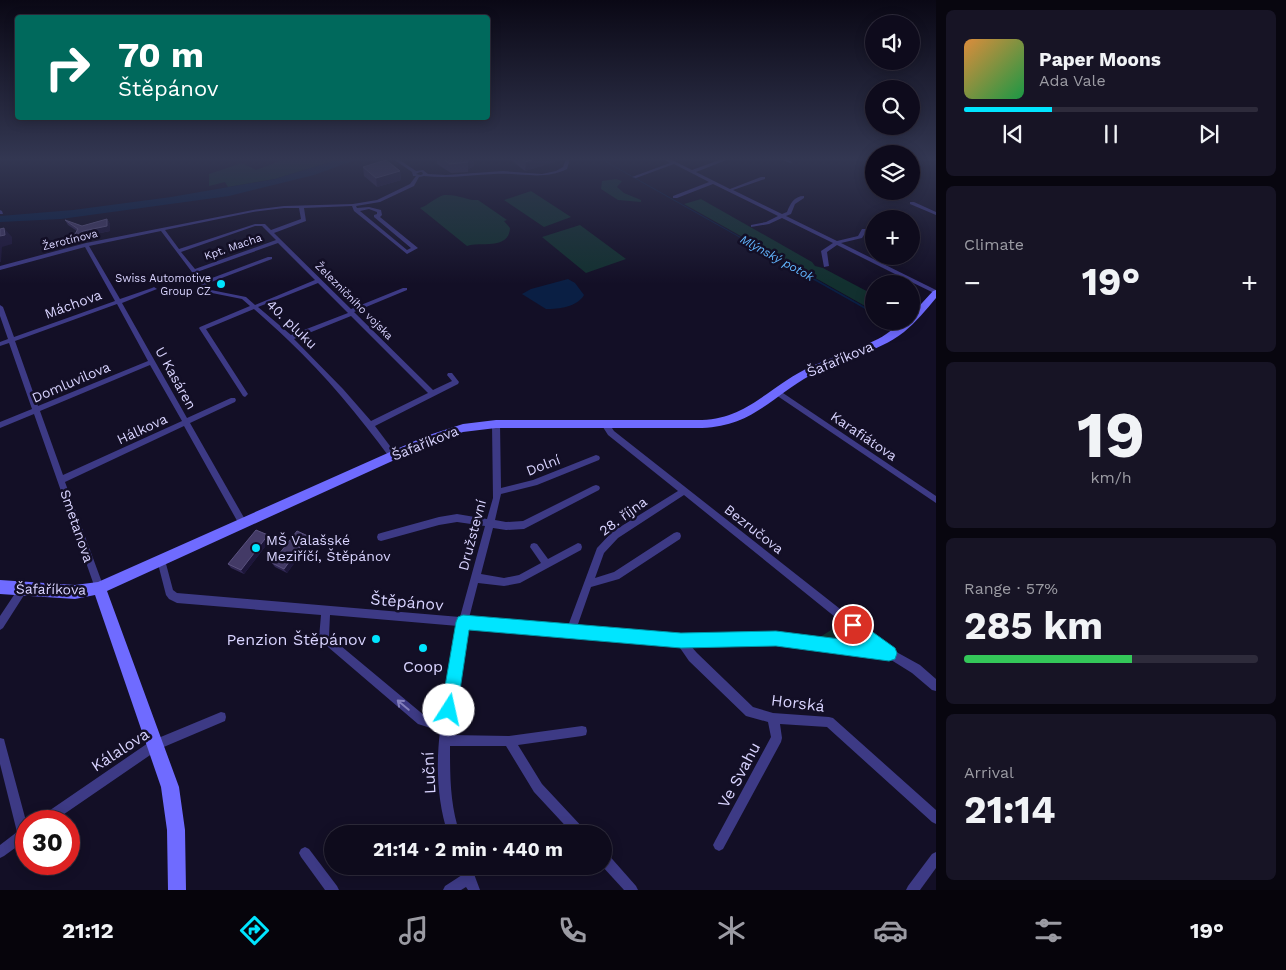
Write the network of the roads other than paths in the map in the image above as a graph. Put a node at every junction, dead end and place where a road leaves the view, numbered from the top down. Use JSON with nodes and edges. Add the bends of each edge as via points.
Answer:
{"nodes":[{"id":1,"x":379,"y":201,"type":"edge"},
{"id":2,"x":751,"y":201,"type":"edge"},
{"id":3,"x":797,"y":201,"type":"edge"},
{"id":4,"x":912,"y":203,"type":"dead end"},
{"id":5,"x":353,"y":205,"type":"junction"},
{"id":6,"x":301,"y":206,"type":"junction"},
{"id":7,"x":356,"y":210,"type":"junction"},
{"id":8,"x":936,"y":214,"type":"edge"},
{"id":9,"x":376,"y":216,"type":"junction"},
{"id":10,"x":782,"y":216,"type":"junction"},
{"id":11,"x":367,"y":218,"type":"junction"},
{"id":12,"x":753,"y":226,"type":"dead end"},
{"id":13,"x":864,"y":230,"type":"dead end"},
{"id":14,"x":163,"y":231,"type":"junction"},
{"id":15,"x":271,"y":232,"type":"junction"},
{"id":16,"x":279,"y":241,"type":"junction"},
{"id":17,"x":837,"y":243,"type":"junction"},
{"id":18,"x":86,"y":245,"type":"junction"},
{"id":19,"x":178,"y":251,"type":"junction"},
{"id":20,"x":270,"y":258,"type":"dead end"},
{"id":21,"x":826,"y":266,"type":"dead end"},
{"id":22,"x":0,"y":268,"type":"edge"},
{"id":23,"x":194,"y":271,"type":"junction"},
{"id":24,"x":901,"y":275,"type":"edge"},
{"id":25,"x":320,"y":281,"type":"junction"},
{"id":26,"x":203,"y":283,"type":"junction"},
{"id":27,"x":920,"y":284,"type":"edge"},
{"id":28,"x":154,"y":289,"type":"dead end"},
{"id":29,"x":405,"y":289,"type":"dead end"},
{"id":30,"x":936,"y":292,"type":"edge"},
{"id":31,"x":118,"y":301,"type":"junction"},
{"id":32,"x":256,"y":306,"type":"junction"},
{"id":33,"x":0,"y":307,"type":"edge"},
{"id":34,"x":920,"y":311,"type":"edge"},
{"id":35,"x":351,"y":312,"type":"junction"},
{"id":36,"x":902,"y":330,"type":"edge"},
{"id":37,"x":290,"y":338,"type":"junction"},
{"id":38,"x":12,"y":340,"type":"junction"},
{"id":39,"x":0,"y":344,"type":"edge"},
{"id":40,"x":152,"y":362,"type":"junction"},
{"id":41,"x":450,"y":376,"type":"dead end"},
{"id":42,"x":778,"y":393,"type":"junction"},
{"id":43,"x":245,"y":394,"type":"dead end"},
{"id":44,"x":433,"y":394,"type":"junction"},
{"id":45,"x":233,"y":400,"type":"dead end"},
{"id":46,"x":37,"y":410,"type":"junction"},
{"id":47,"x":186,"y":422,"type":"junction"},
{"id":48,"x":496,"y":424,"type":"junction"},
{"id":49,"x":605,"y":424,"type":"junction"},
{"id":50,"x":0,"y":425,"type":"edge"},
{"id":51,"x":370,"y":425,"type":"junction"},
{"id":52,"x":393,"y":456,"type":"junction"},
{"id":53,"x":596,"y":458,"type":"dead end"},
{"id":54,"x":61,"y":480,"type":"junction"},
{"id":55,"x":596,"y":488,"type":"dead end"},
{"id":56,"x":684,"y":491,"type":"junction"},
{"id":57,"x":497,"y":492,"type":"junction"},
{"id":58,"x":936,"y":500,"type":"edge"},
{"id":59,"x":490,"y":522,"type":"junction"},
{"id":60,"x":243,"y":523,"type":"junction"},
{"id":61,"x":677,"y":536,"type":"dead end"},
{"id":62,"x":381,"y":537,"type":"dead end"},
{"id":63,"x":534,"y":546,"type":"dead end"},
{"id":64,"x":578,"y":546,"type":"dead end"},
{"id":65,"x":161,"y":560,"type":"junction"},
{"id":66,"x":547,"y":564,"type":"junction"},
{"id":67,"x":476,"y":578,"type":"junction"},
{"id":68,"x":588,"y":584,"type":"junction"},
{"id":69,"x":0,"y":587,"type":"edge"},
{"id":70,"x":99,"y":588,"type":"junction"},
{"id":71,"x":24,"y":589,"type":"junction"},
{"id":72,"x":326,"y":610,"type":"junction"},
{"id":73,"x":463,"y":622,"type":"junction"},
{"id":74,"x":0,"y":625,"type":"edge"},
{"id":75,"x":571,"y":631,"type":"junction"},
{"id":76,"x":681,"y":640,"type":"junction"},
{"id":77,"x":889,"y":653,"type":"junction"},
{"id":78,"x":936,"y":686,"type":"edge"},
{"id":79,"x":221,"y":717,"type":"dead end"},
{"id":80,"x":773,"y":718,"type":"junction"},
{"id":81,"x":446,"y":727,"type":"junction"},
{"id":82,"x":582,"y":731,"type":"dead end"},
{"id":83,"x":444,"y":740,"type":"junction"},
{"id":84,"x":509,"y":741,"type":"junction"},
{"id":85,"x":0,"y":743,"type":"edge"},
{"id":86,"x":155,"y":744,"type":"junction"},
{"id":87,"x":18,"y":810,"type":"edge"},
{"id":88,"x":60,"y":810,"type":"edge"},
{"id":89,"x":936,"y":818,"type":"edge"},
{"id":90,"x":451,"y":825,"type":"edge"},
{"id":91,"x":573,"y":825,"type":"edge"},
{"id":92,"x":15,"y":841,"type":"edge"},
{"id":93,"x":720,"y":845,"type":"dead end"},
{"id":94,"x":0,"y":852,"type":"edge"},
{"id":95,"x":305,"y":853,"type":"dead end"},
{"id":96,"x":936,"y":858,"type":"edge"},
{"id":97,"x":612,"y":867,"type":"edge"},
{"id":98,"x":469,"y":878,"type":"edge"},
{"id":99,"x":177,"y":890,"type":"edge"},
{"id":100,"x":333,"y":890,"type":"edge"},
{"id":101,"x":449,"y":890,"type":"edge"},
{"id":102,"x":632,"y":890,"type":"edge"},
{"id":103,"x":912,"y":890,"type":"edge"}],
"edges":[{"from":1,"to":5,"type":"street","name":"Žerotínova"},
{"from":2,"to":10,"type":"street"},
{"from":3,"to":10,"type":"street","via":[[789,213]]},
{"from":4,"to":8,"type":"street"},
{"from":5,"to":6,"type":"street","name":"Žerotínova"},
{"from":5,"to":7,"type":"street"},
{"from":6,"to":14,"type":"street","name":"Žerotínova","via":[[252,211]]},
{"from":6,"to":15,"type":"street","via":[[304,220]]},
{"from":7,"to":9,"type":"street","via":[[377,210],[380,215]]},
{"from":7,"to":11,"type":"street"},
{"from":9,"to":11,"type":"street"},
{"from":9,"to":11,"type":"street","via":[[415,248],[407,252]]},
{"from":10,"to":12,"type":"street"},
{"from":10,"to":17,"type":"street"},
{"from":13,"to":17,"type":"street","via":[[860,238]]},
{"from":14,"to":18,"type":"street","name":"Žerotínova"},
{"from":14,"to":19,"type":"street","name":"40. pluku"},
{"from":15,"to":16,"type":"street","name":"Železničního vojska"},
{"from":15,"to":19,"type":"street","name":"Železničního vojska","via":[[260,224]]},
{"from":16,"to":23,"type":"street","name":"Kpt. Macha"},
{"from":16,"to":25,"type":"street","name":"Železničního vojska"},
{"from":17,"to":21,"type":"street","via":[[824,251]]},
{"from":17,"to":24,"type":"street"},
{"from":18,"to":22,"type":"street","name":"Žerotínova"},
{"from":18,"to":31,"type":"street","name":"U Kasáren"},
{"from":19,"to":23,"type":"street","name":"40. pluku"},
{"from":20,"to":26,"type":"street"},
{"from":23,"to":26,"type":"street","name":"40. pluku"},
{"from":25,"to":32,"type":"street"},
{"from":25,"to":35,"type":"street","name":"Železničního vojska"},
{"from":26,"to":32,"type":"street","name":"40. pluku","via":[[212,292],[241,297]]},
{"from":27,"to":30,"type":"street"},
{"from":28,"to":31,"type":"street","name":"Máchova"},
{"from":29,"to":35,"type":"street"},
{"from":30,"to":34,"type":"street","name":"Šafaříkova"},
{"from":31,"to":38,"type":"street","name":"Máchova"},
{"from":31,"to":40,"type":"street","name":"U Kasáren"},
{"from":32,"to":37,"type":"street","name":"40. pluku"},
{"from":32,"to":43,"type":"street","via":[[202,328]]},
{"from":33,"to":38,"type":"street","name":"Smetanova"},
{"from":35,"to":37,"type":"street"},
{"from":35,"to":44,"type":"street","name":"Železničního vojska"},
{"from":36,"to":42,"type":"street","name":"Šafaříkova","via":[[811,371]]},
{"from":37,"to":51,"type":"street","name":"40. pluku"},
{"from":38,"to":39,"type":"street","name":"Máchova"},
{"from":38,"to":46,"type":"street","name":"Smetanova"},
{"from":40,"to":46,"type":"street","name":"Domluvilova"},
{"from":40,"to":47,"type":"street","name":"U Kasáren"},
{"from":41,"to":44,"type":"street","via":[[456,382]]},
{"from":42,"to":49,"type":"street","name":"Šafaříkova","via":[[749,412],[721,422]]},
{"from":42,"to":58,"type":"street","name":"Karafiátova"},
{"from":44,"to":51,"type":"street"},
{"from":45,"to":47,"type":"street","name":"Hálkova"},
{"from":46,"to":50,"type":"street","name":"Domluvilova"},
{"from":46,"to":54,"type":"street","name":"Smetanova"},
{"from":47,"to":54,"type":"street","name":"Hálkova"},
{"from":47,"to":60,"type":"street","name":"U Kasáren"},
{"from":48,"to":49,"type":"street","name":"Šafaříkova"},
{"from":48,"to":52,"type":"street","name":"Šafaříkova","via":[[454,430]]},
{"from":48,"to":57,"type":"street","name":"Družstevní"},
{"from":49,"to":56,"type":"street","name":"Bezručova","via":[[611,433]]},
{"from":51,"to":52,"type":"street","name":"40. pluku"},
{"from":52,"to":60,"type":"street","name":"Šafaříkova"},
{"from":53,"to":57,"type":"street","name":"Dolní","via":[[534,483]]},
{"from":54,"to":70,"type":"street","name":"Smetanova"},
{"from":55,"to":59,"type":"street","via":[[524,526]]},
{"from":56,"to":68,"type":"street","name":"28. října","via":[[615,535],[600,551]]},
{"from":56,"to":77,"type":"street","name":"Bezručova"},
{"from":57,"to":59,"type":"street","name":"Družstevní"},
{"from":59,"to":62,"type":"street","via":[[457,518],[439,520]]},
{"from":59,"to":67,"type":"street","name":"Družstevní"},
{"from":60,"to":65,"type":"street","name":"Šafaříkova"},
{"from":61,"to":68,"type":"street","via":[[616,576]]},
{"from":63,"to":66,"type":"street"},
{"from":64,"to":66,"type":"street"},
{"from":65,"to":70,"type":"street","name":"Šafaříkova"},
{"from":65,"to":72,"type":"street","name":"Štěpánov","via":[[169,592],[174,597]]},
{"from":66,"to":67,"type":"street","via":[[510,581]]},
{"from":67,"to":73,"type":"street","name":"Družstevní"},
{"from":68,"to":75,"type":"street","name":"28. října"},
{"from":69,"to":71,"type":"street","name":"Šafaříkova"},
{"from":70,"to":71,"type":"street","name":"Šafaříkova","via":[[75,592]]},
{"from":70,"to":86,"type":"street","name":"Smetanova"},
{"from":71,"to":74,"type":"street"},
{"from":72,"to":73,"type":"street","name":"Štěpánov"},
{"from":81,"to":72,"type":"street","one_way":true,"via":[[422,720],[324,638]]},
{"from":73,"to":75,"type":"street","name":"Štěpánov"},
{"from":73,"to":81,"type":"street","name":"Luční"},
{"from":75,"to":76,"type":"street","name":"Štěpánov"},
{"from":76,"to":77,"type":"street","name":"Štěpánov","via":[[776,638]]},
{"from":76,"to":80,"type":"street","name":"Horská","via":[[693,657],[750,712]]},
{"from":77,"to":78,"type":"street","name":"Štěpánov"},
{"from":79,"to":86,"type":"street","name":"Kálalova"},
{"from":80,"to":89,"type":"street","name":"Horská","via":[[829,722]]},
{"from":80,"to":93,"type":"street","name":"Ve Svahu","via":[[776,738]]},
{"from":81,"to":83,"type":"street","name":"Luční"},
{"from":82,"to":84,"type":"street"},
{"from":83,"to":84,"type":"street"},
{"from":83,"to":90,"type":"street","name":"Luční","via":[[444,781]]},
{"from":84,"to":91,"type":"street","via":[[538,788]]},
{"from":85,"to":87,"type":"street"},
{"from":86,"to":88,"type":"street","name":"Kálalova"},
{"from":86,"to":99,"type":"street","name":"Smetanova","via":[[172,797]]},
{"from":92,"to":94,"type":"street"},
{"from":95,"to":100,"type":"street"},
{"from":96,"to":103,"type":"street"},
{"from":97,"to":102,"type":"street"},
{"from":98,"to":101,"type":"street"}]}
